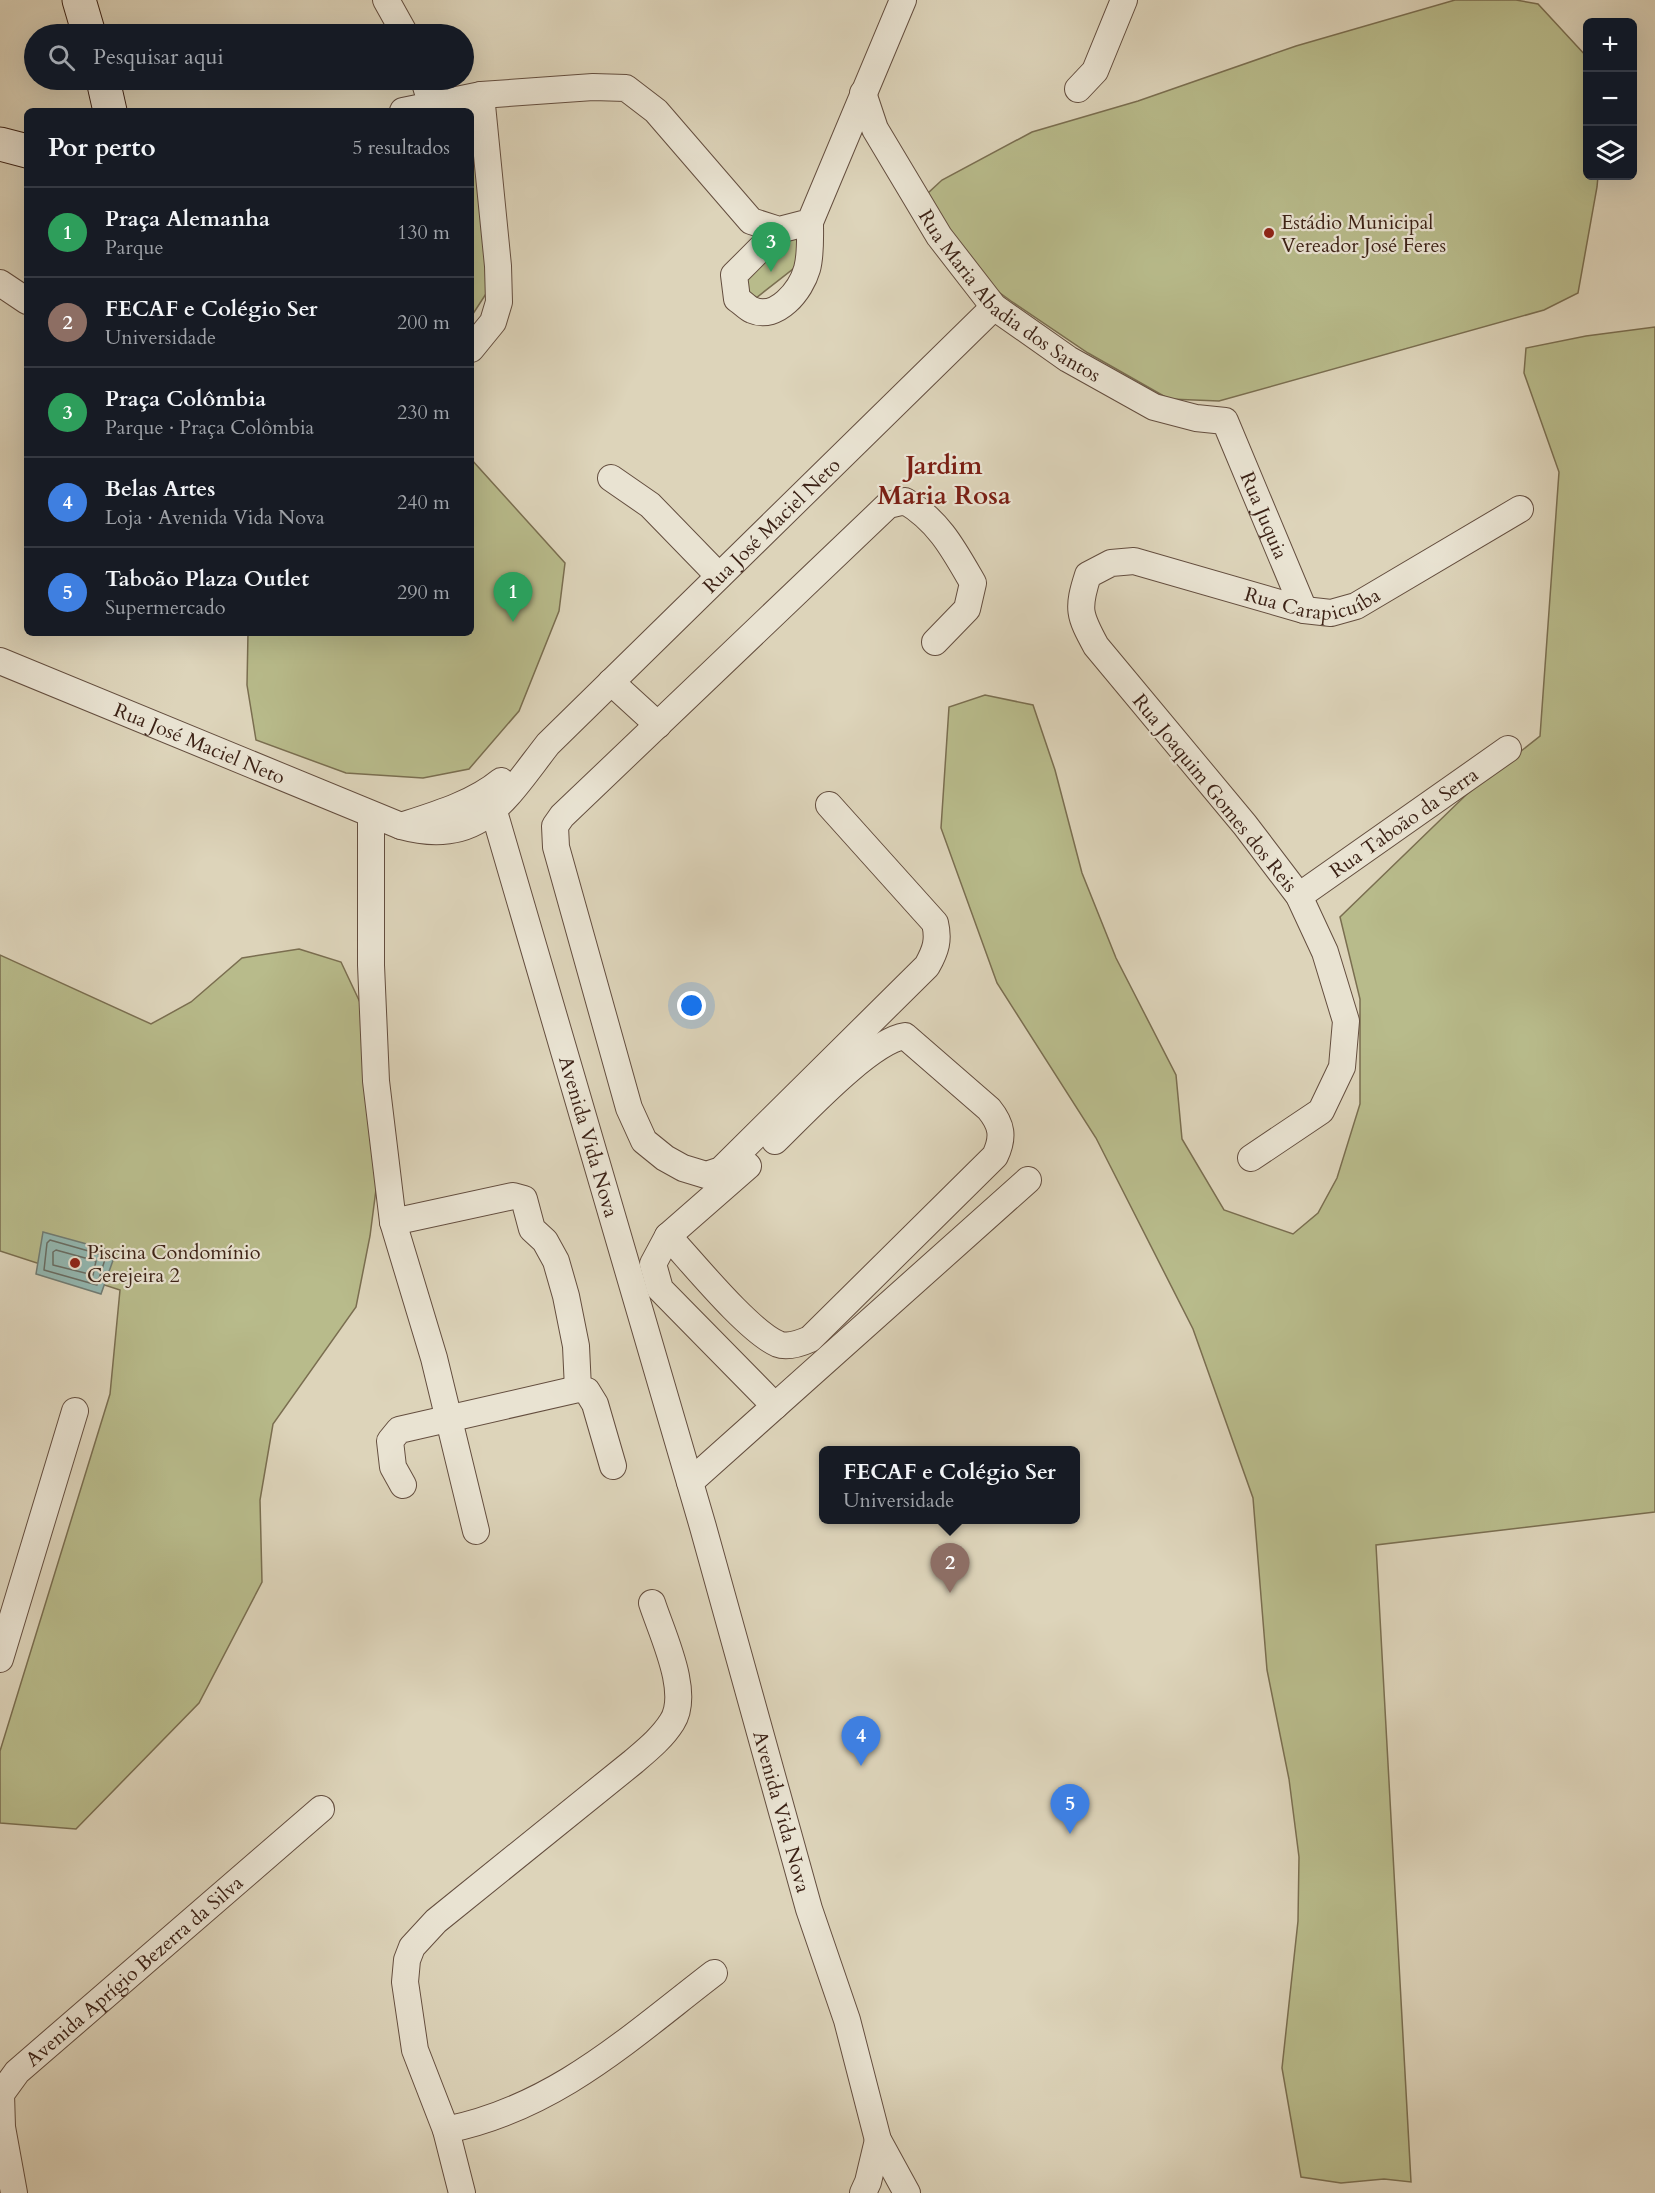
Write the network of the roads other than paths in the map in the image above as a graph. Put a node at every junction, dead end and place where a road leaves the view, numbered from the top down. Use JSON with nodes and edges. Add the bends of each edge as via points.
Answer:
{"nodes":[{"id":1,"x":78,"y":0,"type":"edge"},
{"id":2,"x":386,"y":0,"type":"edge"},
{"id":3,"x":903,"y":0,"type":"edge"},
{"id":4,"x":1124,"y":0,"type":"edge"},
{"id":5,"x":86,"y":24,"type":"edge"},
{"id":6,"x":399,"y":24,"type":"edge"},
{"id":7,"x":1078,"y":89,"type":"dead end"},
{"id":8,"x":105,"y":90,"type":"edge"},
{"id":9,"x":427,"y":90,"type":"edge"},
{"id":10,"x":863,"y":93,"type":"junction"},
{"id":11,"x":481,"y":94,"type":"junction"},
{"id":12,"x":432,"y":106,"type":"junction"},
{"id":13,"x":109,"y":108,"type":"edge"},
{"id":14,"x":420,"y":108,"type":"edge"},
{"id":15,"x":0,"y":144,"type":"edge"},
{"id":16,"x":24,"y":150,"type":"edge"},
{"id":17,"x":810,"y":222,"type":"junction"},
{"id":18,"x":779,"y":230,"type":"junction"},
{"id":19,"x":0,"y":284,"type":"edge"},
{"id":20,"x":24,"y":299,"type":"edge"},
{"id":21,"x":994,"y":307,"type":"junction"},
{"id":22,"x":474,"y":345,"type":"edge"},
{"id":23,"x":1225,"y":421,"type":"joint"},
{"id":24,"x":611,"y":478,"type":"dead end"},
{"id":25,"x":1520,"y":509,"type":"dead end"},
{"id":26,"x":1088,"y":574,"type":"joint"},
{"id":27,"x":719,"y":576,"type":"junction"},
{"id":28,"x":1304,"y":610,"type":"junction"},
{"id":29,"x":935,"y":642,"type":"dead end"},
{"id":30,"x":0,"y":661,"type":"edge"},
{"id":31,"x":611,"y":682,"type":"junction"},
{"id":32,"x":658,"y":725,"type":"junction"},
{"id":33,"x":1508,"y":749,"type":"dead end"},
{"id":34,"x":492,"y":800,"type":"junction"},
{"id":35,"x":829,"y":805,"type":"dead end"},
{"id":36,"x":372,"y":815,"type":"junction"},
{"id":37,"x":1299,"y":896,"type":"junction"},
{"id":38,"x":1251,"y":1158,"type":"dead end"},
{"id":39,"x":1028,"y":1180,"type":"dead end"},
{"id":40,"x":393,"y":1222,"type":"junction"},
{"id":41,"x":668,"y":1236,"type":"junction"},
{"id":42,"x":578,"y":1389,"type":"junction"},
{"id":43,"x":776,"y":1406,"type":"junction"},
{"id":44,"x":75,"y":1411,"type":"dead end"},
{"id":45,"x":448,"y":1420,"type":"junction"},
{"id":46,"x":613,"y":1467,"type":"dead end"},
{"id":47,"x":690,"y":1482,"type":"junction"},
{"id":48,"x":403,"y":1485,"type":"dead end"},
{"id":49,"x":476,"y":1531,"type":"dead end"},
{"id":50,"x":652,"y":1603,"type":"dead end"},
{"id":51,"x":0,"y":1659,"type":"edge"},
{"id":52,"x":321,"y":1809,"type":"dead end"},
{"id":53,"x":714,"y":1974,"type":"dead end"},
{"id":54,"x":454,"y":2129,"type":"junction"},
{"id":55,"x":878,"y":2140,"type":"junction"},
{"id":56,"x":14,"y":2193,"type":"edge"},
{"id":57,"x":462,"y":2193,"type":"edge"},
{"id":58,"x":479,"y":2193,"type":"edge"},
{"id":59,"x":863,"y":2193,"type":"edge"},
{"id":60,"x":907,"y":2193,"type":"edge"}],
"edges":[{"from":1,"to":5,"type":"street"},
{"from":2,"to":6,"type":"street"},
{"from":3,"to":10,"type":"street"},
{"from":4,"to":7,"type":"street","via":[[1095,71]]},
{"from":8,"to":13,"type":"street"},
{"from":9,"to":12,"type":"street"},
{"from":10,"to":17,"type":"street"},
{"from":10,"to":21,"type":"street","name":"Rua Maria Abadia dos Santos","via":[[874,129],[939,236]]},
{"from":11,"to":12,"type":"street"},
{"from":11,"to":18,"type":"street","via":[[626,88],[657,111],[751,221]]},
{"from":11,"to":22,"type":"street","via":[[499,302],[493,322]]},
{"from":12,"to":14,"type":"street"},
{"from":15,"to":16,"type":"street"},
{"from":17,"to":18,"type":"street"},
{"from":17,"to":18,"type":"street","via":[[808,267],[802,283],[781,306],[765,312],[753,311],[737,299],[735,275]]},
{"from":19,"to":20,"type":"street"},
{"from":21,"to":23,"type":"street","name":"Rua Maria Abadia dos Santos","via":[[1068,359],[1155,406],[1196,418]]},
{"from":21,"to":27,"type":"street","name":"Rua José Maciel Neto"},
{"from":23,"to":28,"type":"street","name":"Rua Juquia"},
{"from":24,"to":27,"type":"street","via":[[650,505]]},
{"from":25,"to":28,"type":"street","name":"Rua Carapicuíba","via":[[1356,606],[1331,613]]},
{"from":26,"to":28,"type":"street","name":"Rua Carapicuíba","via":[[1111,562],[1134,561]]},
{"from":26,"to":37,"type":"street","name":"Rua Joaquim Gomes dos Reis","via":[[1081,596],[1081,617],[1096,646]]},
{"from":27,"to":31,"type":"street","name":"Rua José Maciel Neto"},
{"from":29,"to":32,"type":"street","via":[[967,609],[973,583],[944,532],[905,501],[888,505]]},
{"from":30,"to":36,"type":"street","name":"Rua José Maciel Neto"},
{"from":31,"to":32,"type":"street"},
{"from":31,"to":34,"type":"street","name":"Rua José Maciel Neto"},
{"from":32,"to":35,"type":"street","via":[[562,816],[554,836],[629,1108],[644,1140],[683,1168],[706,1175],[721,1170],[927,966],[934,953],[938,937],[935,923]]},
{"from":33,"to":37,"type":"street","name":"Rua Taboão da Serra"},
{"from":34,"to":36,"type":"street","name":"Rua José Maciel Neto","via":[[469,826],[450,832],[422,832]]},
{"from":34,"to":47,"type":"street","name":"Avenida Vida Nova"},
{"from":36,"to":40,"type":"street","via":[[371,965],[376,1081]]},
{"from":37,"to":38,"type":"street","name":"Rua Joaquim Gomes dos Reis","via":[[1325,952],[1346,1021],[1341,1067],[1321,1111]]},
{"from":39,"to":43,"type":"street"},
{"from":40,"to":42,"type":"street","via":[[513,1196],[524,1199],[532,1229],[545,1241],[556,1261],[566,1296],[576,1346]]},
{"from":40,"to":45,"type":"street","via":[[434,1358]]},
{"from":41,"to":41,"type":"street","via":[[865,1056],[892,1038],[905,1036],[914,1042],[999,1122],[1002,1142],[996,1156],[810,1339],[798,1344],[780,1346],[757,1331]]},
{"from":41,"to":43,"type":"street","via":[[653,1264],[660,1289]]},
{"from":42,"to":45,"type":"street"},
{"from":42,"to":46,"type":"street","via":[[588,1391],[595,1404]]},
{"from":43,"to":47,"type":"street"},
{"from":44,"to":51,"type":"street"},
{"from":45,"to":48,"type":"street","via":[[399,1431],[390,1441],[393,1467]]},
{"from":45,"to":49,"type":"street"},
{"from":47,"to":55,"type":"street","name":"Avenida Vida Nova","via":[[809,1909],[847,2020]]},
{"from":50,"to":54,"type":"street","via":[[679,1690],[672,1721],[633,1762],[436,1921],[412,1947],[405,1982],[416,2050]]},
{"from":52,"to":56,"type":"street","name":"Avenida Aprígio Bezerra da Silva","via":[[17,2072],[1,2094],[2,2127]]},
{"from":53,"to":54,"type":"street","via":[[569,2082],[506,2115]]},
{"from":54,"to":57,"type":"street"},
{"from":54,"to":58,"type":"street"},
{"from":55,"to":59,"type":"street","name":"Avenida Vida Nova"},
{"from":55,"to":60,"type":"street","name":"Avenida Vida Nova"}]}
